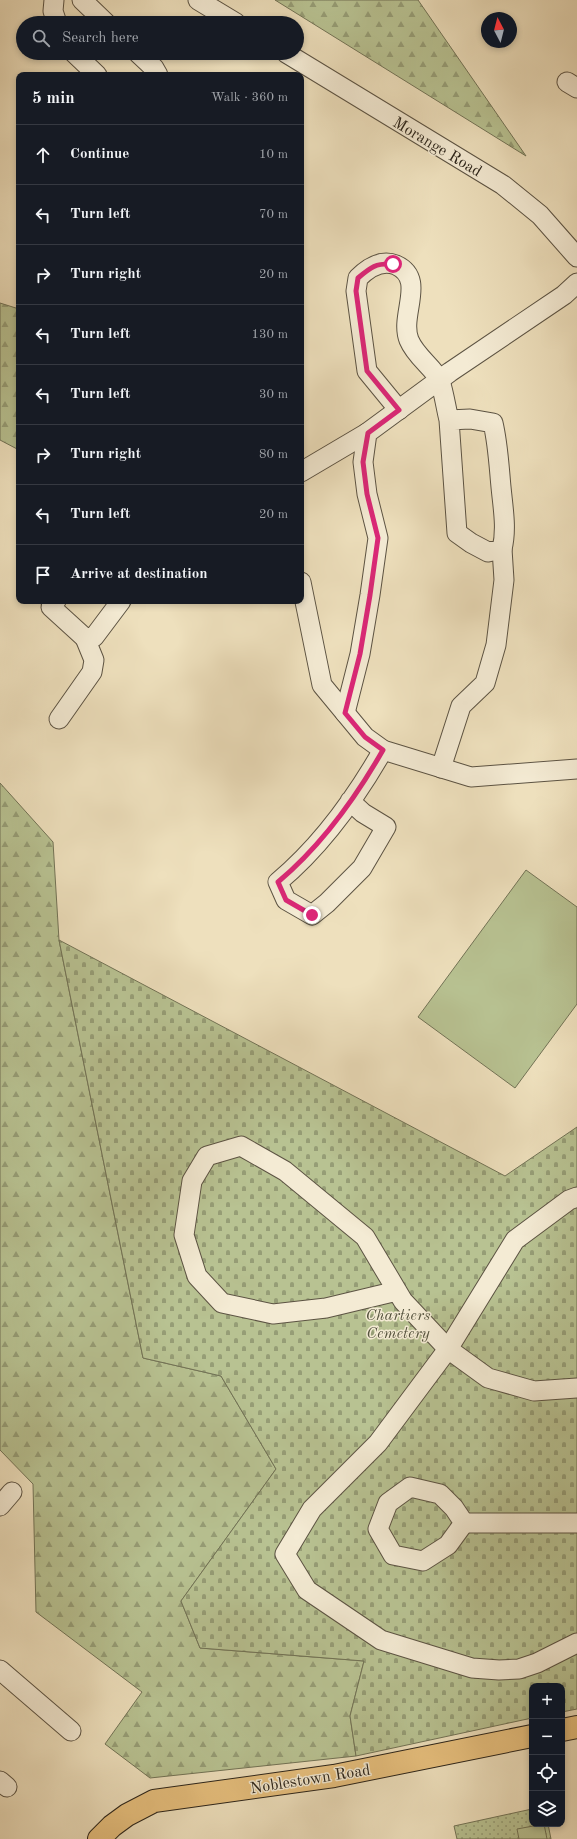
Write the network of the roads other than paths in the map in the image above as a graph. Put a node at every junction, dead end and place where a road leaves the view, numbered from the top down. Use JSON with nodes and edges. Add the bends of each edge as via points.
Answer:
{"nodes":[{"id":1,"x":54,"y":0,"type":"edge"},
{"id":2,"x":82,"y":0,"type":"edge"},
{"id":3,"x":198,"y":0,"type":"edge"},
{"id":4,"x":55,"y":16,"type":"edge"},
{"id":5,"x":99,"y":16,"type":"edge"},
{"id":6,"x":224,"y":16,"type":"edge"},
{"id":7,"x":81,"y":60,"type":"edge"},
{"id":8,"x":145,"y":60,"type":"edge"},
{"id":9,"x":297,"y":60,"type":"edge"},
{"id":10,"x":94,"y":72,"type":"edge"},
{"id":11,"x":156,"y":72,"type":"edge"},
{"id":12,"x":577,"y":257,"type":"edge"},
{"id":13,"x":577,"y":283,"type":"edge"},
{"id":14,"x":439,"y":380,"type":"junction"},
{"id":15,"x":399,"y":410,"type":"junction"},
{"id":16,"x":449,"y":420,"type":"junction"},
{"id":17,"x":368,"y":433,"type":"junction"},
{"id":18,"x":304,"y":470,"type":"edge"},
{"id":19,"x":502,"y":549,"type":"junction"},
{"id":20,"x":304,"y":597,"type":"edge"},
{"id":21,"x":54,"y":604,"type":"edge"},
{"id":22,"x":119,"y":604,"type":"edge"},
{"id":23,"x":85,"y":638,"type":"junction"},
{"id":24,"x":345,"y":713,"type":"junction"},
{"id":25,"x":59,"y":719,"type":"dead end"},
{"id":26,"x":383,"y":750,"type":"junction"},
{"id":27,"x":441,"y":768,"type":"junction"},
{"id":28,"x":577,"y":769,"type":"edge"},
{"id":29,"x":350,"y":801,"type":"junction"},
{"id":30,"x":577,"y":1197,"type":"edge"},
{"id":31,"x":397,"y":1291,"type":"junction"},
{"id":32,"x":448,"y":1349,"type":"junction"},
{"id":33,"x":577,"y":1388,"type":"edge"},
{"id":34,"x":12,"y":1492,"type":"dead end"},
{"id":35,"x":0,"y":1506,"type":"edge"},
{"id":36,"x":464,"y":1523,"type":"junction"},
{"id":37,"x":577,"y":1523,"type":"edge"},
{"id":38,"x":577,"y":1643,"type":"edge"},
{"id":39,"x":0,"y":1670,"type":"edge"},
{"id":40,"x":577,"y":1727,"type":"edge"},
{"id":41,"x":565,"y":1729,"type":"edge"},
{"id":42,"x":71,"y":1731,"type":"dead end"},
{"id":43,"x":529,"y":1737,"type":"edge"},
{"id":44,"x":99,"y":1839,"type":"edge"}],
"edges":[{"from":1,"to":4,"type":"street"},
{"from":2,"to":5,"type":"street"},
{"from":3,"to":6,"type":"street"},
{"from":7,"to":10,"type":"street"},
{"from":8,"to":11,"type":"street"},
{"from":9,"to":12,"type":"street","name":"Morange Road","via":[[502,185],[540,215]]},
{"from":13,"to":14,"type":"street","via":[[564,295]]},
{"from":14,"to":15,"type":"street"},
{"from":14,"to":15,"type":"street","via":[[408,339],[406,326],[411,285],[408,273],[393,264],[378,264],[358,278],[356,291],[367,371]]},
{"from":14,"to":16,"type":"street"},
{"from":15,"to":17,"type":"street"},
{"from":16,"to":19,"type":"street","via":[[457,533],[488,552]]},
{"from":16,"to":19,"type":"street","via":[[470,419],[493,423],[504,515],[505,538]]},
{"from":17,"to":18,"type":"street"},
{"from":17,"to":24,"type":"street","via":[[363,462],[367,494],[378,538],[360,654]]},
{"from":19,"to":27,"type":"street","via":[[504,580],[496,645],[485,683],[461,706]]},
{"from":20,"to":24,"type":"street","via":[[322,685]]},
{"from":21,"to":23,"type":"street","via":[[51,607]]},
{"from":22,"to":23,"type":"street","via":[[94,637]]},
{"from":23,"to":25,"type":"street","via":[[94,660],[92,672]]},
{"from":24,"to":26,"type":"street","via":[[365,737]]},
{"from":26,"to":27,"type":"street"},
{"from":26,"to":29,"type":"street"},
{"from":27,"to":28,"type":"street","via":[[470,777]]},
{"from":29,"to":29,"type":"street","via":[[300,864],[278,882],[286,900],[312,915],[362,868],[386,827],[363,813]]},
{"from":30,"to":32,"type":"street","via":[[569,1200],[515,1240]]},
{"from":31,"to":31,"type":"street","via":[[326,1308],[273,1314],[222,1303],[198,1276],[184,1235],[192,1181],[207,1156],[241,1146],[284,1171],[365,1237]]},
{"from":31,"to":32,"type":"street","via":[[402,1302]]},
{"from":32,"to":33,"type":"street","via":[[488,1378],[534,1391]]},
{"from":32,"to":38,"type":"street","via":[[378,1443],[312,1509],[285,1554],[307,1590],[381,1640],[472,1668],[519,1669]]},
{"from":34,"to":35,"type":"street"},
{"from":36,"to":36,"type":"street","via":[[440,1494],[410,1487],[388,1503],[378,1529],[394,1554],[423,1561],[448,1545]]},
{"from":36,"to":37,"type":"street"},
{"from":39,"to":42,"type":"street"},
{"from":40,"to":41,"type":"main road"},
{"from":43,"to":44,"type":"main road","name":"Noblestown Road","via":[[334,1776],[154,1801],[127,1815]]}]}
